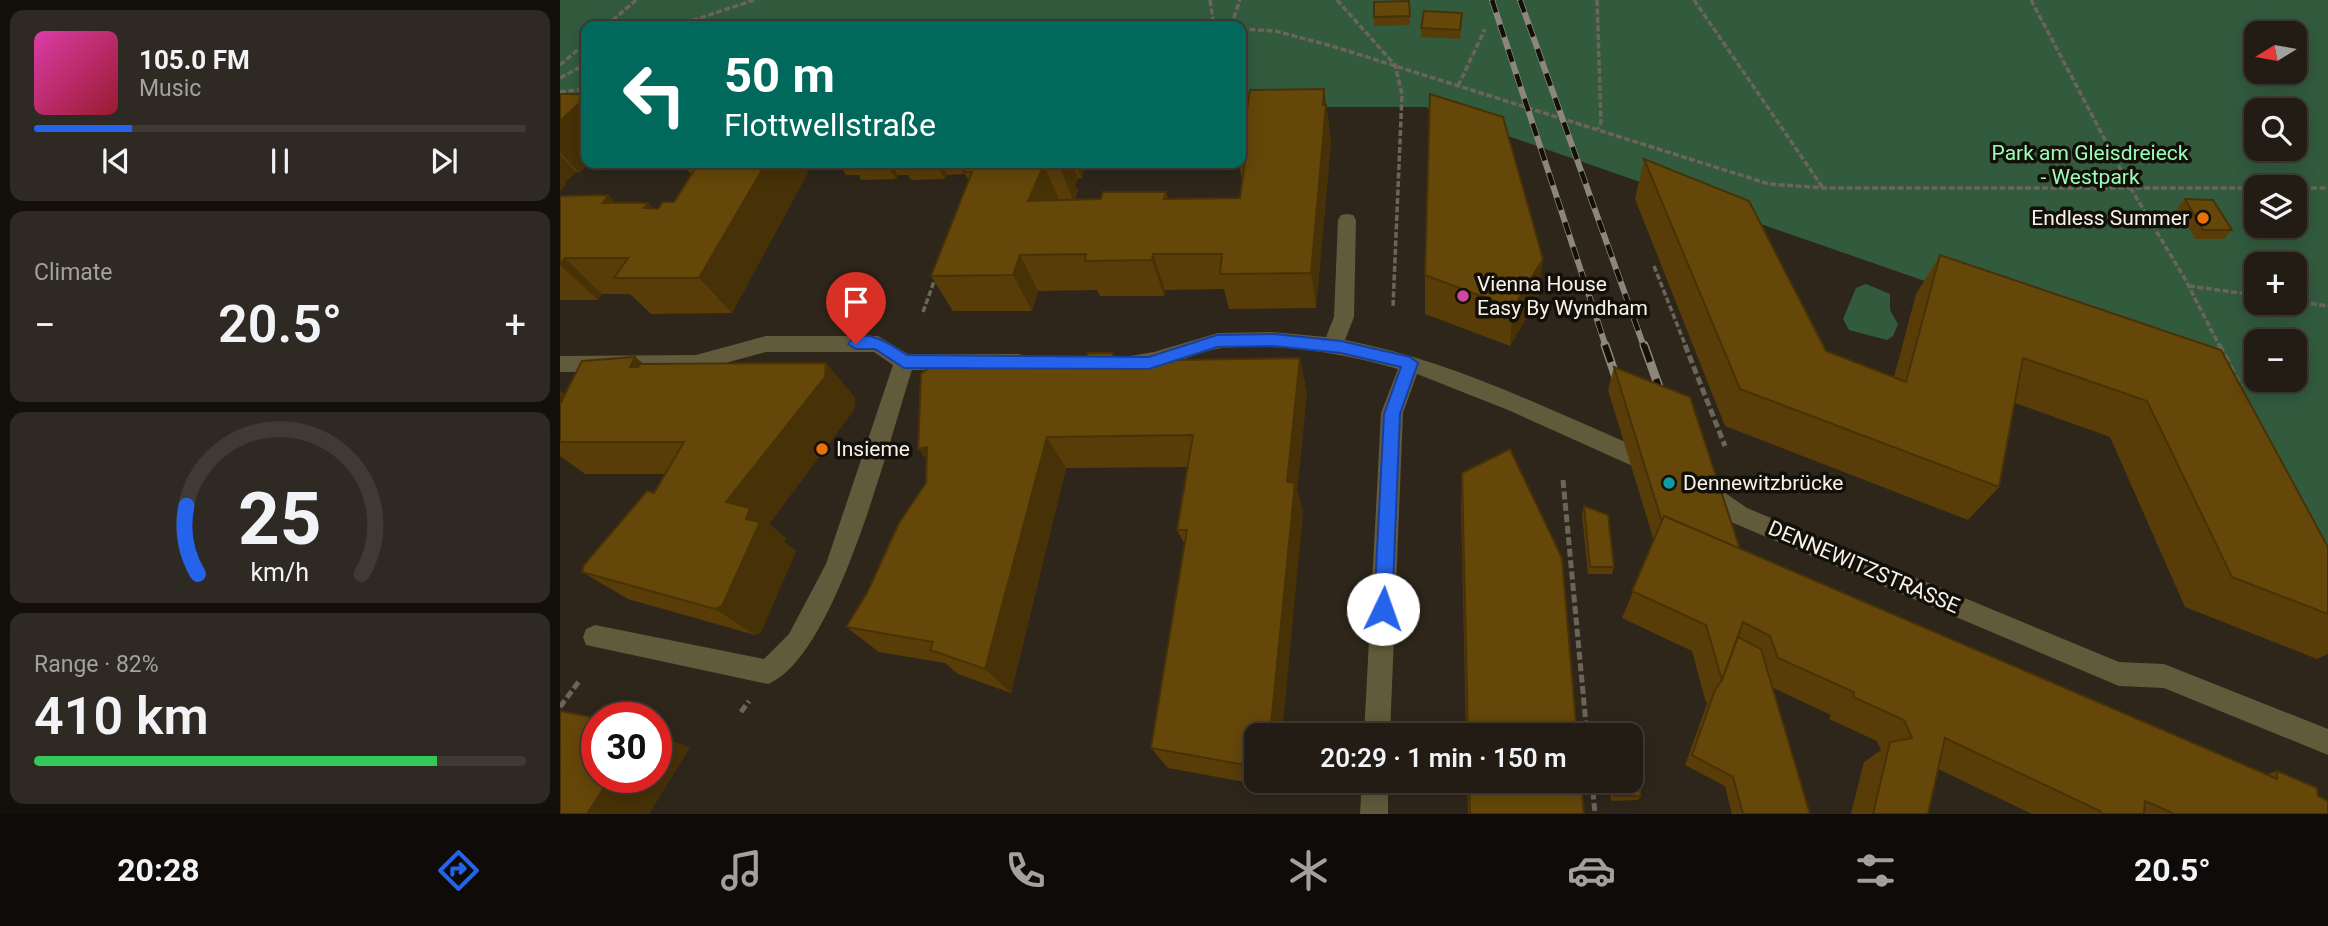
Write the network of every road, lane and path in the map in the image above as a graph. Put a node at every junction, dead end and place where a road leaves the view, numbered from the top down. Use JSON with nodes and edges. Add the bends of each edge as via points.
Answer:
{"nodes":[{"id":1,"x":636,"y":0,"type":"edge"},
{"id":2,"x":754,"y":0,"type":"edge"},
{"id":3,"x":1210,"y":0,"type":"edge"},
{"id":4,"x":1240,"y":0,"type":"edge"},
{"id":5,"x":1337,"y":0,"type":"edge"},
{"id":6,"x":1597,"y":0,"type":"edge"},
{"id":7,"x":1694,"y":0,"type":"edge"},
{"id":8,"x":2031,"y":0,"type":"edge"},
{"id":9,"x":612,"y":21,"type":"edge"},
{"id":10,"x":691,"y":21,"type":"edge"},
{"id":11,"x":1213,"y":21,"type":"edge"},
{"id":12,"x":1233,"y":21,"type":"edge"},
{"id":13,"x":1246,"y":29,"type":"edge"},
{"id":14,"x":1485,"y":29,"type":"dead end"},
{"id":15,"x":581,"y":47,"type":"edge"},
{"id":16,"x":560,"y":65,"type":"edge"},
{"id":17,"x":1395,"y":65,"type":"junction"},
{"id":18,"x":581,"y":67,"type":"edge"},
{"id":19,"x":560,"y":78,"type":"edge"},
{"id":20,"x":1458,"y":86,"type":"junction"},
{"id":21,"x":581,"y":90,"type":"edge"},
{"id":22,"x":560,"y":92,"type":"edge"},
{"id":23,"x":1598,"y":129,"type":"junction"},
{"id":24,"x":2130,"y":187,"type":"junction"},
{"id":25,"x":1824,"y":188,"type":"junction"},
{"id":26,"x":2244,"y":188,"type":"edge"},
{"id":27,"x":2307,"y":188,"type":"edge"},
{"id":28,"x":2328,"y":188,"type":"edge"},
{"id":29,"x":1347,"y":220,"type":"dead end"},
{"id":30,"x":1654,"y":266,"type":"dead end"},
{"id":31,"x":937,"y":274,"type":"edge"},
{"id":32,"x":2189,"y":286,"type":"junction"},
{"id":33,"x":2244,"y":293,"type":"edge"},
{"id":34,"x":2307,"y":303,"type":"edge"},
{"id":35,"x":2328,"y":306,"type":"edge"},
{"id":36,"x":1393,"y":307,"type":"dead end"},
{"id":37,"x":923,"y":312,"type":"dead end"},
{"id":38,"x":1333,"y":346,"type":"junction"},
{"id":39,"x":904,"y":362,"type":"junction"},
{"id":40,"x":1041,"y":362,"type":"edge"},
{"id":41,"x":1108,"y":363,"type":"edge"},
{"id":42,"x":1410,"y":363,"type":"junction"},
{"id":43,"x":560,"y":364,"type":"edge"},
{"id":44,"x":2246,"y":396,"type":"edge"},
{"id":45,"x":1725,"y":446,"type":"dead end"},
{"id":46,"x":1563,"y":480,"type":"dead end"},
{"id":47,"x":594,"y":638,"type":"dead end"},
{"id":48,"x":580,"y":681,"type":"dead end"},
{"id":49,"x":560,"y":707,"type":"edge"},
{"id":50,"x":1378,"y":723,"type":"edge"},
{"id":51,"x":1586,"y":723,"type":"edge"},
{"id":52,"x":2328,"y":742,"type":"edge"},
{"id":53,"x":1375,"y":793,"type":"edge"},
{"id":54,"x":1593,"y":793,"type":"edge"},
{"id":55,"x":1374,"y":814,"type":"edge"},
{"id":56,"x":1595,"y":814,"type":"edge"}],
"edges":[{"from":1,"to":9,"type":"path"},
{"from":2,"to":10,"type":"path"},
{"from":3,"to":11,"type":"path"},
{"from":4,"to":12,"type":"path"},
{"from":5,"to":17,"type":"path"},
{"from":6,"to":23,"type":"path"},
{"from":7,"to":25,"type":"path"},
{"from":8,"to":24,"type":"path"},
{"from":13,"to":17,"type":"path","via":[[1275,31]]},
{"from":14,"to":20,"type":"path"},
{"from":15,"to":16,"type":"path"},
{"from":17,"to":20,"type":"path"},
{"from":17,"to":36,"type":"path","via":[[1402,94]]},
{"from":18,"to":19,"type":"path"},
{"from":20,"to":23,"type":"path"},
{"from":21,"to":22,"type":"path"},
{"from":23,"to":25,"type":"path","via":[[1769,184]]},
{"from":24,"to":25,"type":"path"},
{"from":24,"to":26,"type":"path"},
{"from":24,"to":32,"type":"path"},
{"from":27,"to":28,"type":"path"},
{"from":29,"to":38,"type":"street","via":[[1344,317]]},
{"from":30,"to":45,"type":"path"},
{"from":31,"to":37,"type":"path"},
{"from":32,"to":33,"type":"path"},
{"from":32,"to":44,"type":"path"},
{"from":34,"to":35,"type":"path"},
{"from":38,"to":41,"type":"street","name":"DENNEWITZSTRASSE","via":[[1217,341],[1149,363]]},
{"from":38,"to":42,"type":"street","name":"DENNEWITZSTRASSE"},
{"from":39,"to":40,"type":"street"},
{"from":39,"to":43,"type":"street","via":[[878,344],[766,344],[696,363]]},
{"from":39,"to":47,"type":"street","via":[[837,567],[799,642],[768,672]]},
{"from":42,"to":50,"type":"street","via":[[1392,414]]},
{"from":42,"to":52,"type":"street","name":"DENNEWITZSTRASSE","via":[[1699,484],[1739,515],[2119,674],[2164,676]]},
{"from":46,"to":51,"type":"path"},
{"from":48,"to":49,"type":"path"},
{"from":53,"to":55,"type":"street"},
{"from":54,"to":56,"type":"path"}]}
